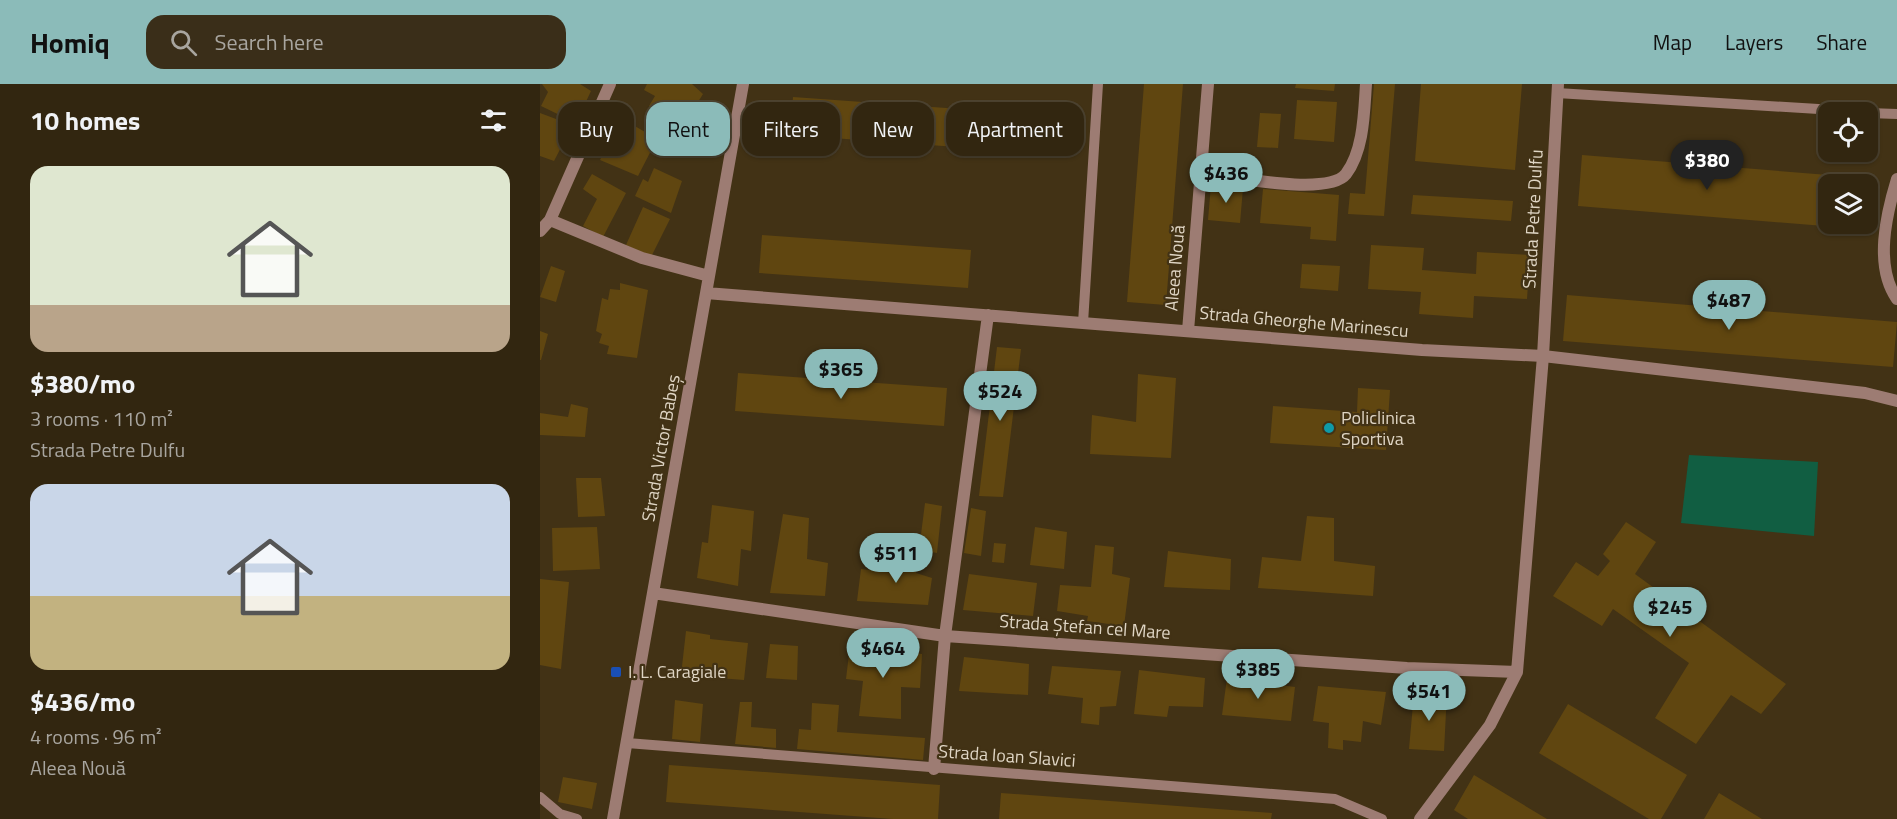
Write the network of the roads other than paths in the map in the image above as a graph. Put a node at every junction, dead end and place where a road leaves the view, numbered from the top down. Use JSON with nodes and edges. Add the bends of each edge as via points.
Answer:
{"nodes":[{"id":1,"x":610,"y":84,"type":"edge"},
{"id":2,"x":743,"y":84,"type":"edge"},
{"id":3,"x":1098,"y":84,"type":"edge"},
{"id":4,"x":1208,"y":84,"type":"edge"},
{"id":5,"x":1366,"y":84,"type":"edge"},
{"id":6,"x":1557,"y":88,"type":"edge"},
{"id":7,"x":1818,"y":108,"type":"edge"},
{"id":8,"x":1878,"y":113,"type":"edge"},
{"id":9,"x":1897,"y":114,"type":"edge"},
{"id":10,"x":1201,"y":173,"type":"junction"},
{"id":11,"x":1897,"y":179,"type":"edge"},
{"id":12,"x":550,"y":220,"type":"junction"},
{"id":13,"x":540,"y":231,"type":"edge"},
{"id":14,"x":709,"y":276,"type":"junction"},
{"id":15,"x":706,"y":293,"type":"junction"},
{"id":16,"x":1897,"y":299,"type":"edge"},
{"id":17,"x":988,"y":315,"type":"junction"},
{"id":18,"x":1083,"y":323,"type":"junction"},
{"id":19,"x":1188,"y":331,"type":"junction"},
{"id":20,"x":1544,"y":356,"type":"junction"},
{"id":21,"x":1897,"y":401,"type":"edge"},
{"id":22,"x":653,"y":592,"type":"junction"},
{"id":23,"x":945,"y":636,"type":"junction"},
{"id":24,"x":1517,"y":672,"type":"junction"},
{"id":25,"x":627,"y":743,"type":"junction"},
{"id":26,"x":934,"y":769,"type":"junction"},
{"id":27,"x":540,"y":797,"type":"edge"},
{"id":28,"x":577,"y":819,"type":"edge"},
{"id":29,"x":613,"y":819,"type":"edge"},
{"id":30,"x":1382,"y":819,"type":"edge"},
{"id":31,"x":1420,"y":819,"type":"edge"}],
"edges":[{"from":1,"to":12,"type":"street"},
{"from":2,"to":14,"type":"street","name":"Strada Victor Babeș"},
{"from":3,"to":18,"type":"lane"},
{"from":4,"to":10,"type":"street","name":"Aleea Nouă"},
{"from":5,"to":10,"type":"street","via":[[1362,129],[1354,155],[1345,175],[1328,185]]},
{"from":6,"to":7,"type":"lane"},
{"from":6,"to":20,"type":"street","name":"Strada Petre Dulfu"},
{"from":8,"to":9,"type":"lane"},
{"from":10,"to":19,"type":"street","name":"Aleea Nouă"},
{"from":11,"to":16,"type":"street","via":[[1884,251],[1890,290]]},
{"from":12,"to":13,"type":"street"},
{"from":12,"to":14,"type":"street","via":[[642,258]]},
{"from":14,"to":15,"type":"street","name":"Strada Victor Babeș"},
{"from":15,"to":17,"type":"street","name":"Strada Gheorghe Marinescu"},
{"from":15,"to":22,"type":"street","name":"Strada Victor Babeș"},
{"from":17,"to":18,"type":"street","name":"Strada Gheorghe Marinescu"},
{"from":17,"to":23,"type":"street"},
{"from":18,"to":19,"type":"street","name":"Strada Gheorghe Marinescu"},
{"from":19,"to":20,"type":"street","name":"Strada Gheorghe Marinescu"},
{"from":20,"to":21,"type":"street","name":"Strada Gheorghe Marinescu","via":[[1865,393]]},
{"from":20,"to":24,"type":"street","name":"Strada Petre Dulfu"},
{"from":22,"to":23,"type":"street","name":"Strada Ștefan cel Mare"},
{"from":22,"to":25,"type":"street","name":"Strada Victor Babeș"},
{"from":23,"to":24,"type":"street","name":"Strada Ștefan cel Mare"},
{"from":23,"to":26,"type":"street"},
{"from":24,"to":31,"type":"street","via":[[1490,725]]},
{"from":25,"to":26,"type":"lane","name":"Strada Ioan Slavici"},
{"from":25,"to":29,"type":"street","name":"Strada Victor Babeș"},
{"from":26,"to":30,"type":"lane","name":"Strada Ioan Slavici","via":[[1335,800]]},
{"from":27,"to":28,"type":"lane","via":[[560,814]]}]}
